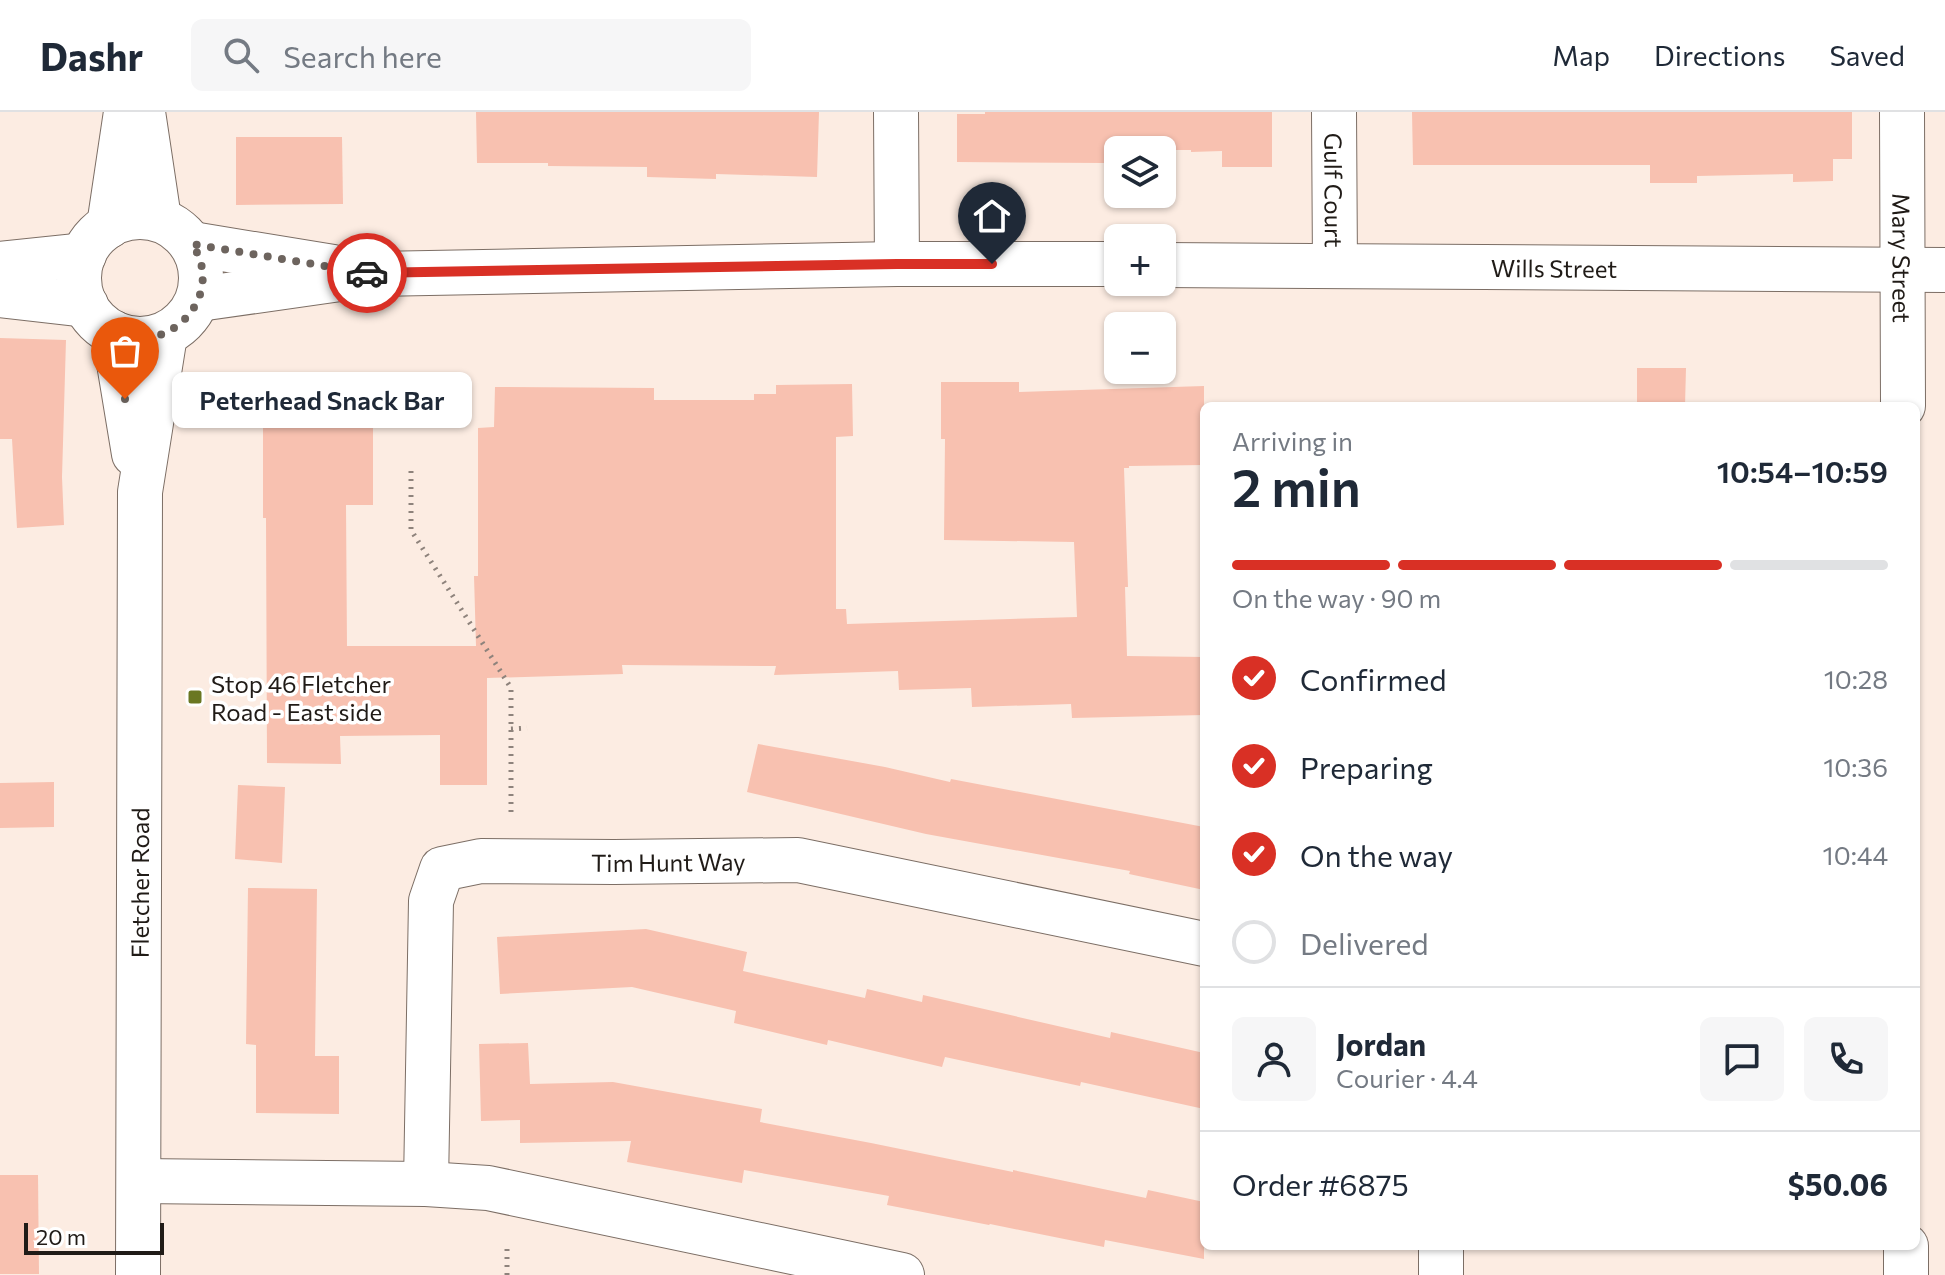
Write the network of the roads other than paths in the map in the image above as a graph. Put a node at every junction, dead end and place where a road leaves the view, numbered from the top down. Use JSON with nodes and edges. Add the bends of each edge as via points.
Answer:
{"nodes":[{"id":1,"x":126,"y":112,"type":"edge"},
{"id":2,"x":143,"y":112,"type":"edge"},
{"id":3,"x":896,"y":112,"type":"edge"},
{"id":4,"x":1334,"y":112,"type":"edge"},
{"id":5,"x":1902,"y":112,"type":"edge"},
{"id":6,"x":175,"y":232,"type":"junction"},
{"id":7,"x":96,"y":240,"type":"junction"},
{"id":8,"x":0,"y":264,"type":"edge"},
{"id":9,"x":897,"y":264,"type":"junction"},
{"id":10,"x":1104,"y":264,"type":"edge"},
{"id":11,"x":1176,"y":265,"type":"edge"},
{"id":12,"x":1335,"y":266,"type":"junction"},
{"id":13,"x":1902,"y":270,"type":"junction"},
{"id":14,"x":1945,"y":270,"type":"edge"},
{"id":15,"x":375,"y":274,"type":"junction"},
{"id":16,"x":0,"y":295,"type":"edge"},
{"id":17,"x":199,"y":299,"type":"junction"},
{"id":18,"x":100,"y":319,"type":"junction"},
{"id":19,"x":165,"y":335,"type":"junction"},
{"id":20,"x":1903,"y":402,"type":"edge"},
{"id":21,"x":140,"y":492,"type":"junction"},
{"id":22,"x":1200,"y":943,"type":"edge"},
{"id":23,"x":139,"y":1181,"type":"junction"},
{"id":24,"x":426,"y":1184,"type":"junction"},
{"id":25,"x":1441,"y":1250,"type":"edge"},
{"id":26,"x":1906,"y":1250,"type":"edge"},
{"id":27,"x":138,"y":1275,"type":"edge"},
{"id":28,"x":902,"y":1275,"type":"edge"},
{"id":29,"x":1441,"y":1275,"type":"edge"},
{"id":30,"x":1906,"y":1275,"type":"edge"}],
"edges":[{"from":1,"to":7,"type":"street"},
{"from":2,"to":6,"type":"street"},
{"from":3,"to":9,"type":"street"},
{"from":4,"to":12,"type":"street","name":"Gulf Court"},
{"from":5,"to":13,"type":"street","name":"Mary Street"},
{"from":6,"to":7,"type":"street","via":[[138,216],[120,219]]},
{"from":6,"to":15,"type":"street"},
{"from":6,"to":17,"type":"street","via":[[197,252],[203,279]]},
{"from":7,"to":8,"type":"street"},
{"from":7,"to":18,"type":"street","via":[[81,261],[79,283]]},
{"from":9,"to":10,"type":"street"},
{"from":9,"to":15,"type":"street"},
{"from":11,"to":12,"type":"street","name":"Wills Street"},
{"from":12,"to":13,"type":"street","name":"Wills Street"},
{"from":13,"to":14,"type":"street","name":"Wills Street"},
{"from":13,"to":20,"type":"street","name":"Mary Street"},
{"from":15,"to":17,"type":"street"},
{"from":16,"to":18,"type":"street"},
{"from":17,"to":19,"type":"street","via":[[183,323]]},
{"from":18,"to":19,"type":"street","via":[[126,338]]},
{"from":18,"to":21,"type":"street","name":"Fletcher Road"},
{"from":19,"to":21,"type":"street","name":"Fletcher Road"},
{"from":21,"to":23,"type":"street","name":"Fletcher Road"},
{"from":22,"to":24,"type":"street","name":"Tim Hunt Way","via":[[798,860],[481,861],[442,869],[431,901]]},
{"from":23,"to":24,"type":"street"},
{"from":23,"to":27,"type":"street","name":"Fletcher Road"},
{"from":24,"to":28,"type":"street","via":[[488,1188]]},
{"from":25,"to":29,"type":"street"},
{"from":26,"to":30,"type":"street"}]}
